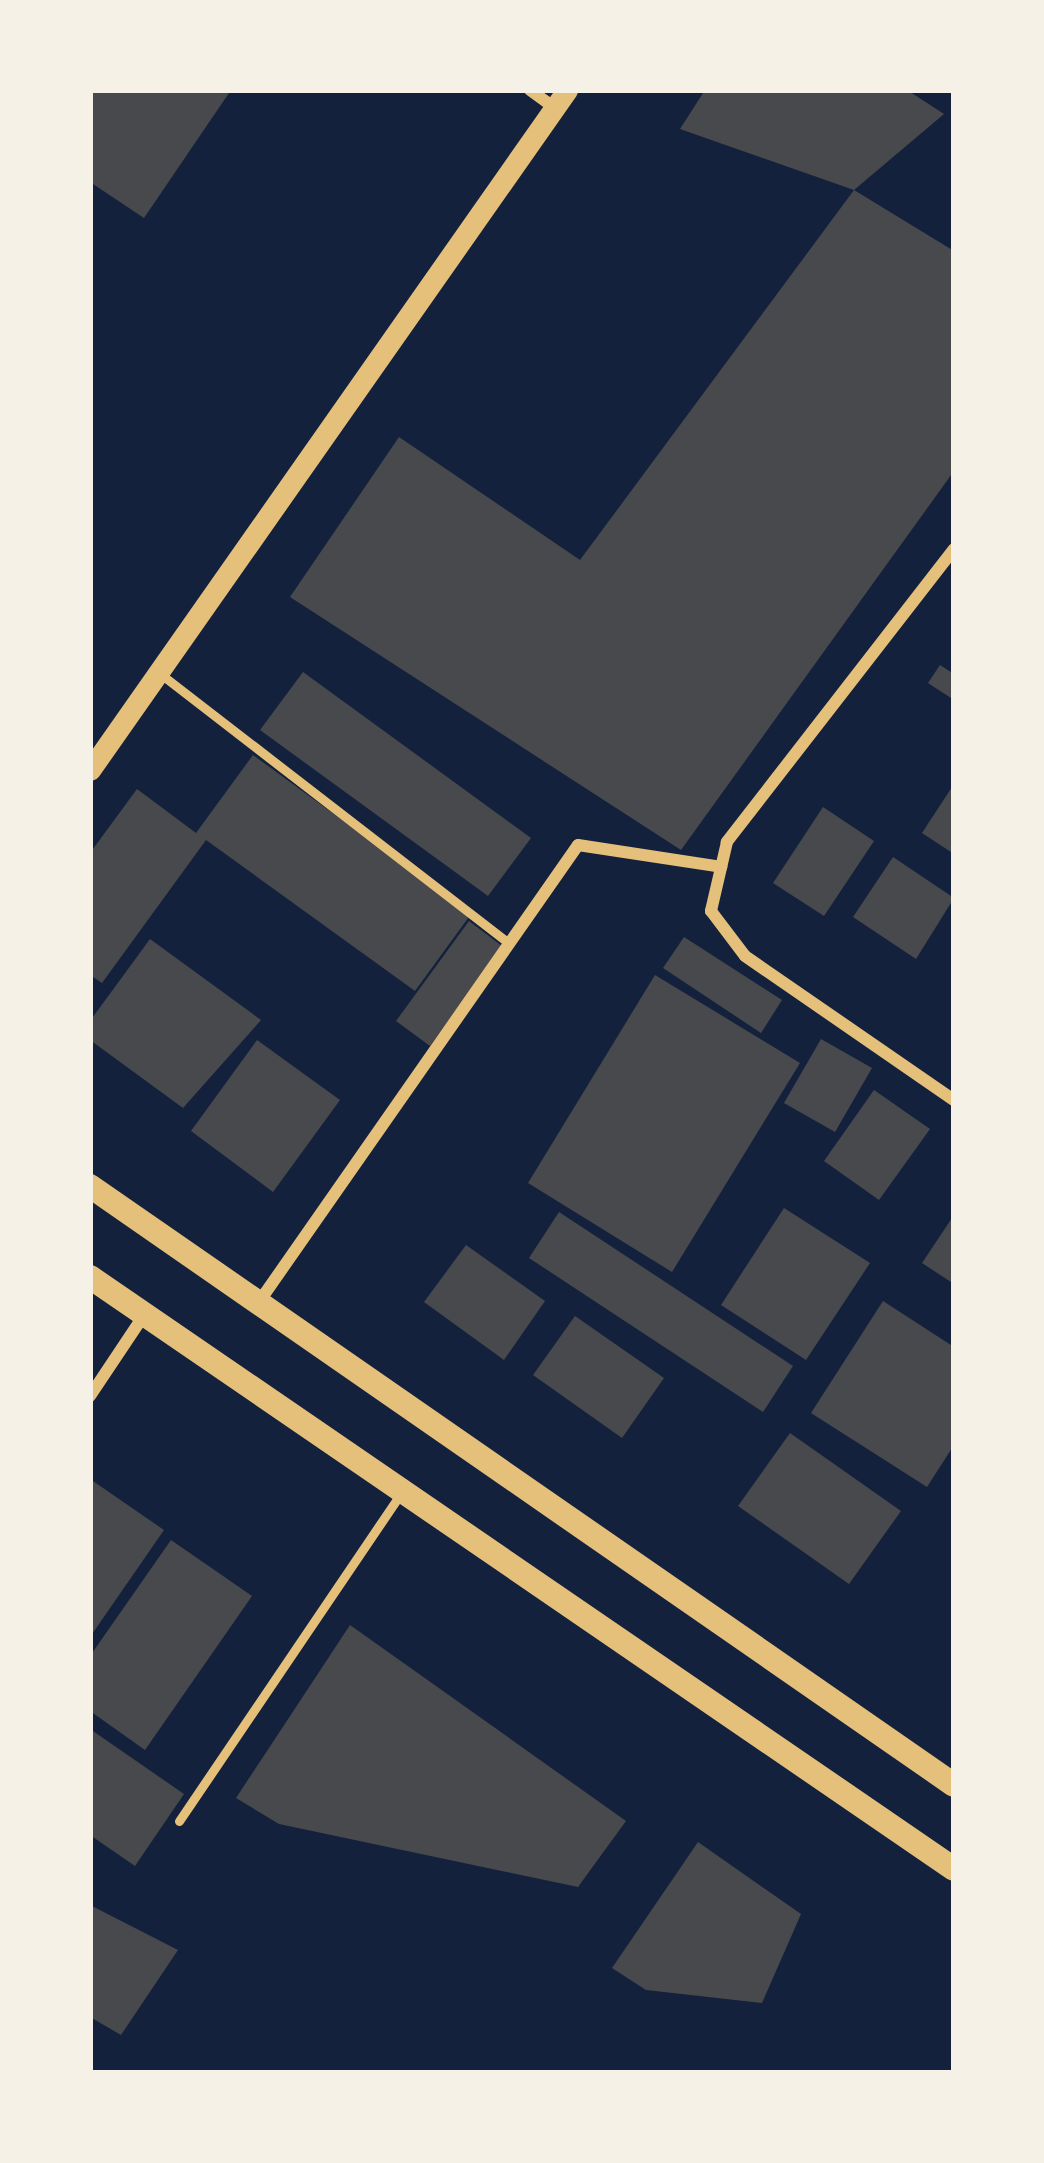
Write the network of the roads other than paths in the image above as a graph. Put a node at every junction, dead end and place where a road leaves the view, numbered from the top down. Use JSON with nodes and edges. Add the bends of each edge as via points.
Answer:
{"nodes":[{"id":1,"x":530,"y":90,"type":"edge"},
{"id":2,"x":561,"y":99,"type":"edge"},
{"id":3,"x":954,"y":549,"type":"edge"},
{"id":4,"x":158,"y":672,"type":"junction"},
{"id":5,"x":90,"y":770,"type":"edge"},
{"id":6,"x":721,"y":867,"type":"junction"},
{"id":7,"x":509,"y":943,"type":"junction"},
{"id":8,"x":954,"y":1100,"type":"edge"},
{"id":9,"x":90,"y":1186,"type":"edge"},
{"id":10,"x":90,"y":1277,"type":"edge"},
{"id":11,"x":258,"y":1303,"type":"junction"},
{"id":12,"x":145,"y":1314,"type":"junction"},
{"id":13,"x":90,"y":1396,"type":"edge"},
{"id":14,"x":403,"y":1489,"type":"junction"},
{"id":15,"x":954,"y":1785,"type":"edge"},
{"id":16,"x":179,"y":1821,"type":"dead end"},
{"id":17,"x":954,"y":1869,"type":"edge"}],
"edges":[{"from":1,"to":2,"type":"street"},
{"from":2,"to":4,"type":"street"},
{"from":3,"to":6,"type":"street","via":[[727,842]]},
{"from":4,"to":5,"type":"street"},
{"from":4,"to":7,"type":"lane"},
{"from":6,"to":7,"type":"street","via":[[578,845]]},
{"from":6,"to":8,"type":"street","via":[[711,911],[745,956]]},
{"from":7,"to":11,"type":"street"},
{"from":9,"to":11,"type":"main road"},
{"from":10,"to":12,"type":"main road"},
{"from":11,"to":15,"type":"main road"},
{"from":12,"to":13,"type":"street"},
{"from":12,"to":14,"type":"main road"},
{"from":14,"to":16,"type":"lane"},
{"from":14,"to":17,"type":"main road"}]}
